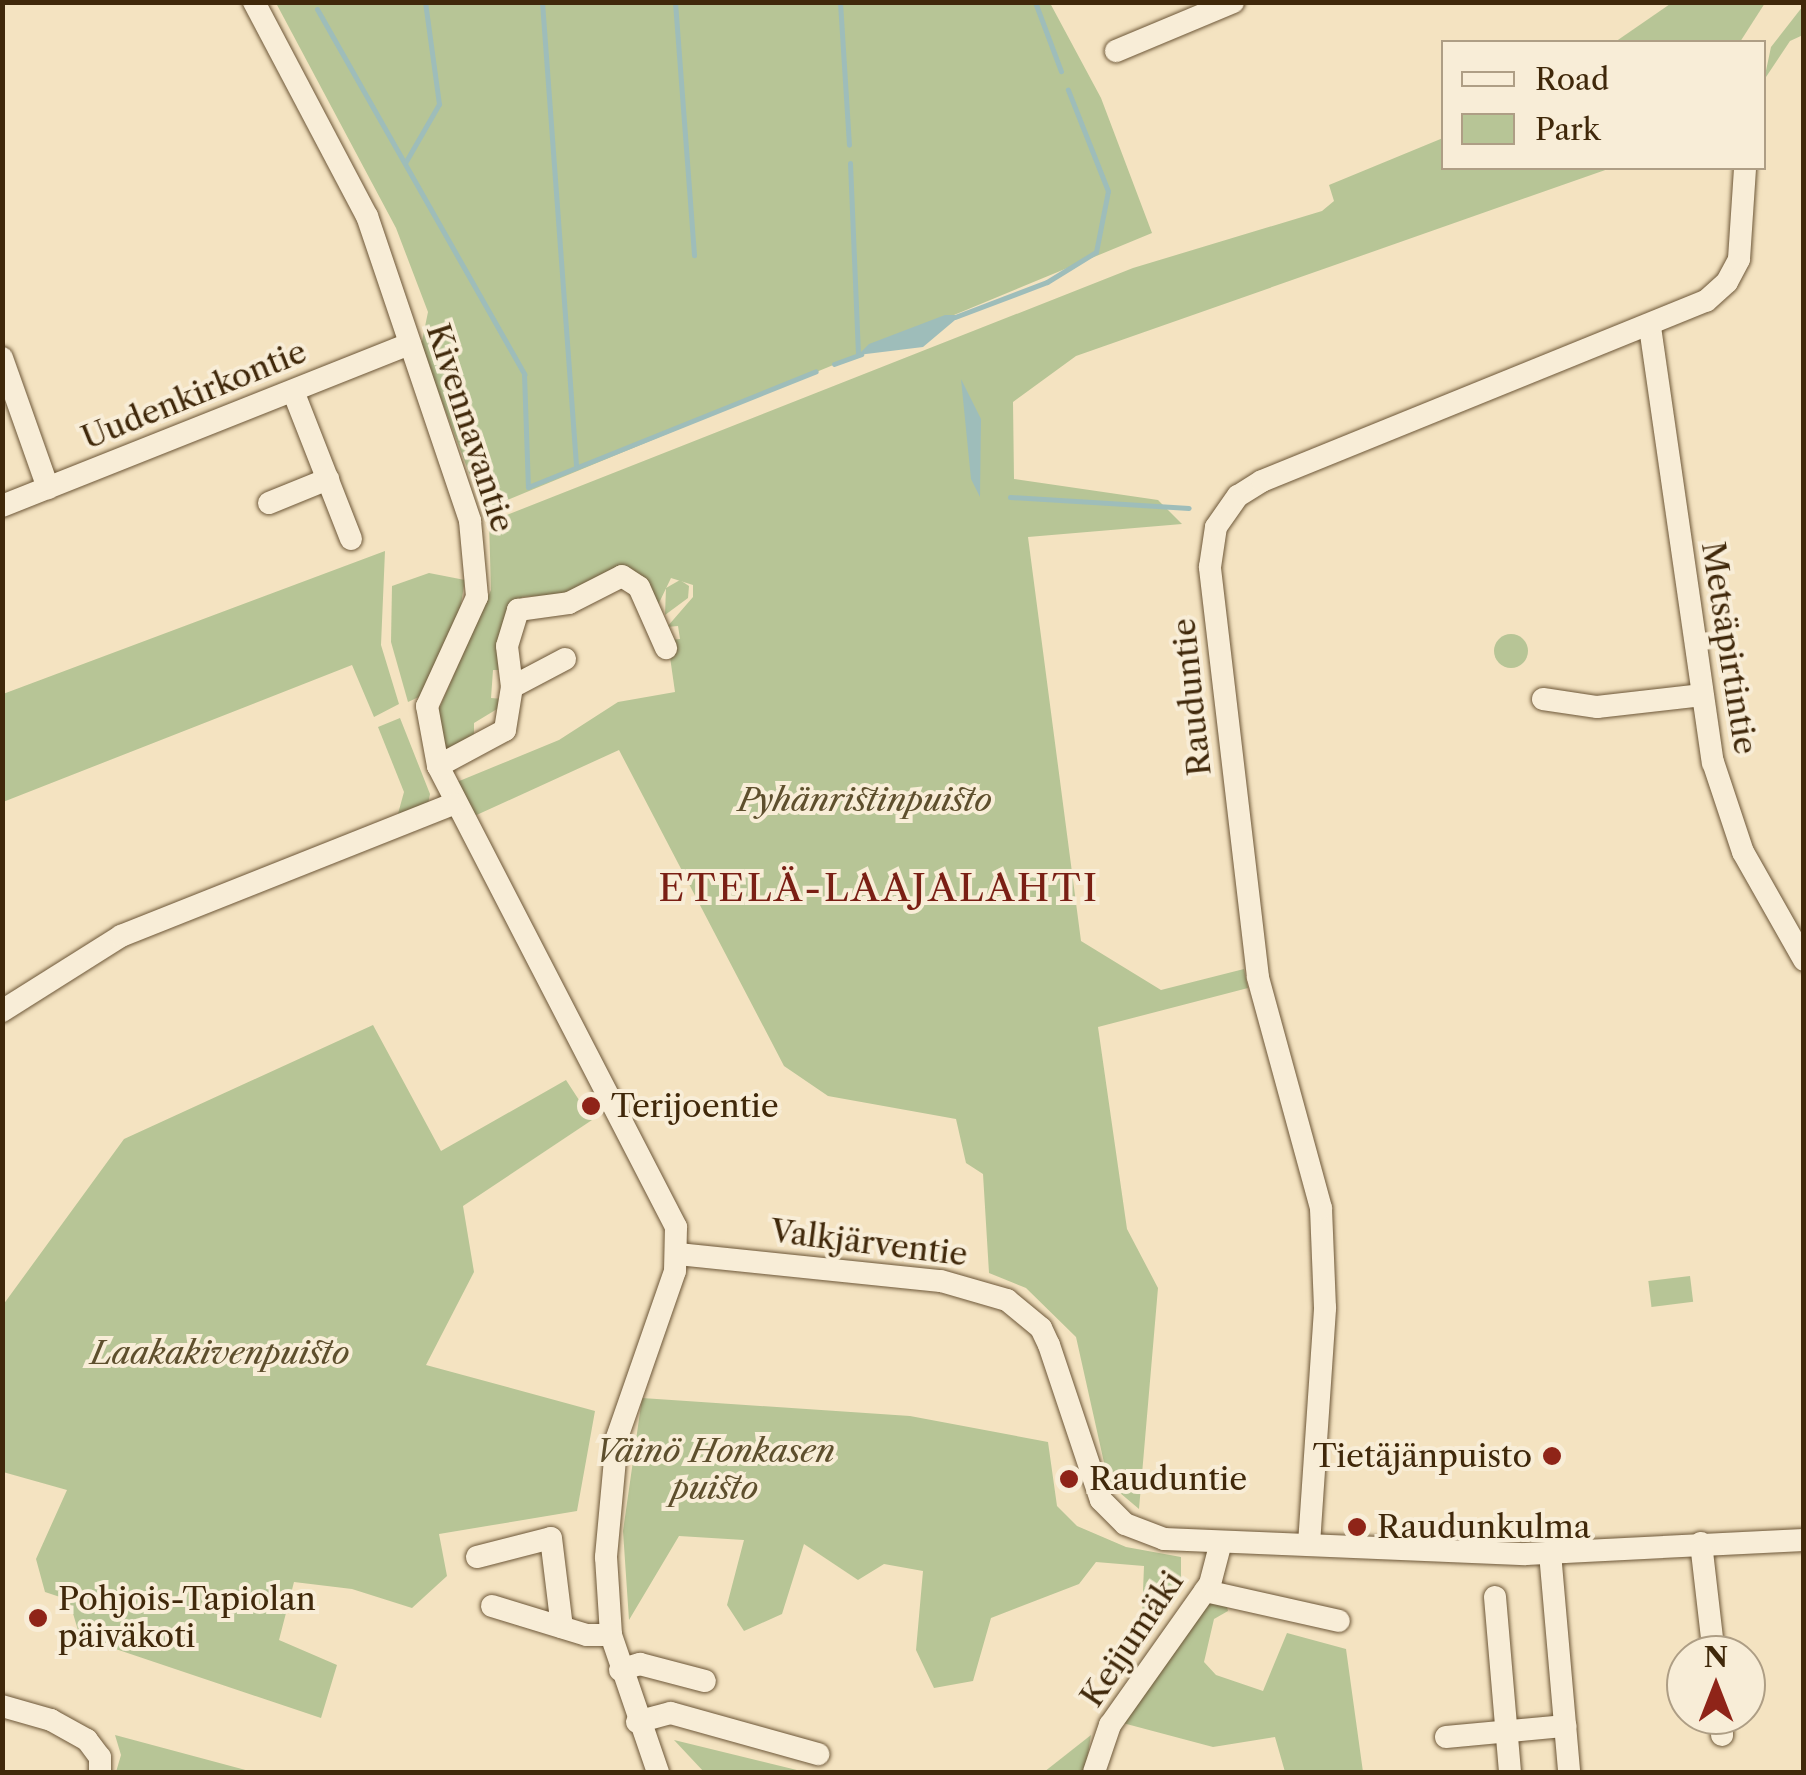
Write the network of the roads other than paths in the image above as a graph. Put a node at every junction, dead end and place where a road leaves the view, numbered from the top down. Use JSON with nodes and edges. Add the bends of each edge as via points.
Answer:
{"nodes":[{"id":1,"x":254,"y":2,"type":"edge"},
{"id":2,"x":1233,"y":2,"type":"edge"},
{"id":3,"x":1116,"y":51,"type":"dead end"},
{"id":4,"x":1745,"y":170,"type":"edge"},
{"id":5,"x":1650,"y":327,"type":"junction"},
{"id":6,"x":410,"y":344,"type":"junction"},
{"id":7,"x":2,"y":358,"type":"edge"},
{"id":8,"x":293,"y":391,"type":"junction"},
{"id":9,"x":328,"y":479,"type":"junction"},
{"id":10,"x":48,"y":488,"type":"junction"},
{"id":11,"x":269,"y":502,"type":"dead end"},
{"id":12,"x":2,"y":506,"type":"edge"},
{"id":13,"x":351,"y":539,"type":"dead end"},
{"id":14,"x":666,"y":648,"type":"dead end"},
{"id":15,"x":566,"y":660,"type":"dead end"},
{"id":16,"x":512,"y":687,"type":"junction"},
{"id":17,"x":1702,"y":695,"type":"junction"},
{"id":18,"x":1543,"y":698,"type":"dead end"},
{"id":19,"x":438,"y":766,"type":"junction"},
{"id":20,"x":453,"y":804,"type":"junction"},
{"id":21,"x":1804,"y":960,"type":"edge"},
{"id":22,"x":2,"y":1011,"type":"edge"},
{"id":23,"x":678,"y":1254,"type":"junction"},
{"id":24,"x":1804,"y":1540,"type":"edge"},
{"id":25,"x":1222,"y":1542,"type":"junction"},
{"id":26,"x":1309,"y":1544,"type":"junction"},
{"id":27,"x":1702,"y":1544,"type":"junction"},
{"id":28,"x":1550,"y":1553,"type":"junction"},
{"id":29,"x":477,"y":1556,"type":"dead end"},
{"id":30,"x":1205,"y":1591,"type":"junction"},
{"id":31,"x":1495,"y":1597,"type":"dead end"},
{"id":32,"x":492,"y":1606,"type":"dead end"},
{"id":33,"x":1339,"y":1621,"type":"dead end"},
{"id":34,"x":562,"y":1626,"type":"junction"},
{"id":35,"x":611,"y":1635,"type":"junction"},
{"id":36,"x":1712,"y":1635,"type":"edge"},
{"id":37,"x":620,"y":1670,"type":"junction"},
{"id":38,"x":705,"y":1681,"type":"dead end"},
{"id":39,"x":2,"y":1706,"type":"edge"},
{"id":40,"x":637,"y":1722,"type":"junction"},
{"id":41,"x":1565,"y":1726,"type":"junction"},
{"id":42,"x":1507,"y":1732,"type":"junction"},
{"id":43,"x":1446,"y":1737,"type":"dead end"},
{"id":44,"x":818,"y":1754,"type":"dead end"},
{"id":45,"x":99,"y":1770,"type":"edge"},
{"id":46,"x":658,"y":1772,"type":"edge"},
{"id":47,"x":1094,"y":1772,"type":"edge"},
{"id":48,"x":1510,"y":1772,"type":"edge"},
{"id":49,"x":1569,"y":1772,"type":"edge"}],
"edges":[{"from":1,"to":6,"type":"street","name":"Kivennavantie","via":[[350,177]]},
{"from":2,"to":3,"type":"street"},
{"from":4,"to":5,"type":"street","name":"Rauduntie","via":[[1742,237],[1728,282],[1706,301]]},
{"from":5,"to":17,"type":"street","name":"Metsäpirtintie"},
{"from":5,"to":26,"type":"street","name":"Rauduntie","via":[[1262,481],[1238,496],[1216,528],[1210,567],[1258,977],[1322,1208],[1325,1308]]},
{"from":6,"to":8,"type":"street","name":"Uudenkirkontie"},
{"from":6,"to":19,"type":"street","name":"Kivennavantie","via":[[459,482],[476,553],[472,610],[426,706]]},
{"from":7,"to":10,"type":"street"},
{"from":8,"to":9,"type":"street"},
{"from":8,"to":10,"type":"street","name":"Uudenkirkontie"},
{"from":9,"to":11,"type":"street"},
{"from":9,"to":13,"type":"street"},
{"from":10,"to":12,"type":"street","name":"Uudenkirkontie"},
{"from":14,"to":16,"type":"street","via":[[648,602],[631,576],[622,576],[569,604],[518,610],[507,646]]},
{"from":15,"to":16,"type":"street"},
{"from":16,"to":19,"type":"street","via":[[504,730]]},
{"from":17,"to":18,"type":"street","via":[[1597,707]]},
{"from":17,"to":21,"type":"street","name":"Metsäpirtintie","via":[[1732,827]]},
{"from":19,"to":20,"type":"street","name":"Kivennavantie"},
{"from":20,"to":22,"type":"street","via":[[121,936]]},
{"from":20,"to":23,"type":"street","name":"Kivennavantie","via":[[671,1210]]},
{"from":23,"to":25,"type":"street","name":"Valkjärventie","via":[[941,1281],[1007,1300],[1041,1328],[1089,1474],[1111,1512],[1164,1539]]},
{"from":23,"to":35,"type":"street","via":[[617,1438],[606,1557]]},
{"from":24,"to":27,"type":"street","name":"Valkjärventie"},
{"from":25,"to":26,"type":"street","name":"Valkjärventie"},
{"from":25,"to":30,"type":"street","name":"Keijumäki"},
{"from":26,"to":28,"type":"street","name":"Valkjärventie"},
{"from":27,"to":28,"type":"street","name":"Valkjärventie"},
{"from":27,"to":36,"type":"street"},
{"from":28,"to":41,"type":"street"},
{"from":29,"to":34,"type":"street","via":[[551,1538]]},
{"from":30,"to":33,"type":"street"},
{"from":30,"to":47,"type":"street","name":"Keijumäki","via":[[1110,1725]]},
{"from":31,"to":42,"type":"street"},
{"from":32,"to":34,"type":"street"},
{"from":34,"to":35,"type":"street"},
{"from":35,"to":37,"type":"street"},
{"from":37,"to":38,"type":"street","via":[[640,1664]]},
{"from":37,"to":40,"type":"street"},
{"from":39,"to":45,"type":"street","via":[[86,1740]]},
{"from":40,"to":44,"type":"street","via":[[671,1714]]},
{"from":40,"to":46,"type":"street"},
{"from":41,"to":42,"type":"street"},
{"from":41,"to":49,"type":"street"},
{"from":42,"to":43,"type":"street"},
{"from":42,"to":48,"type":"street"}]}
